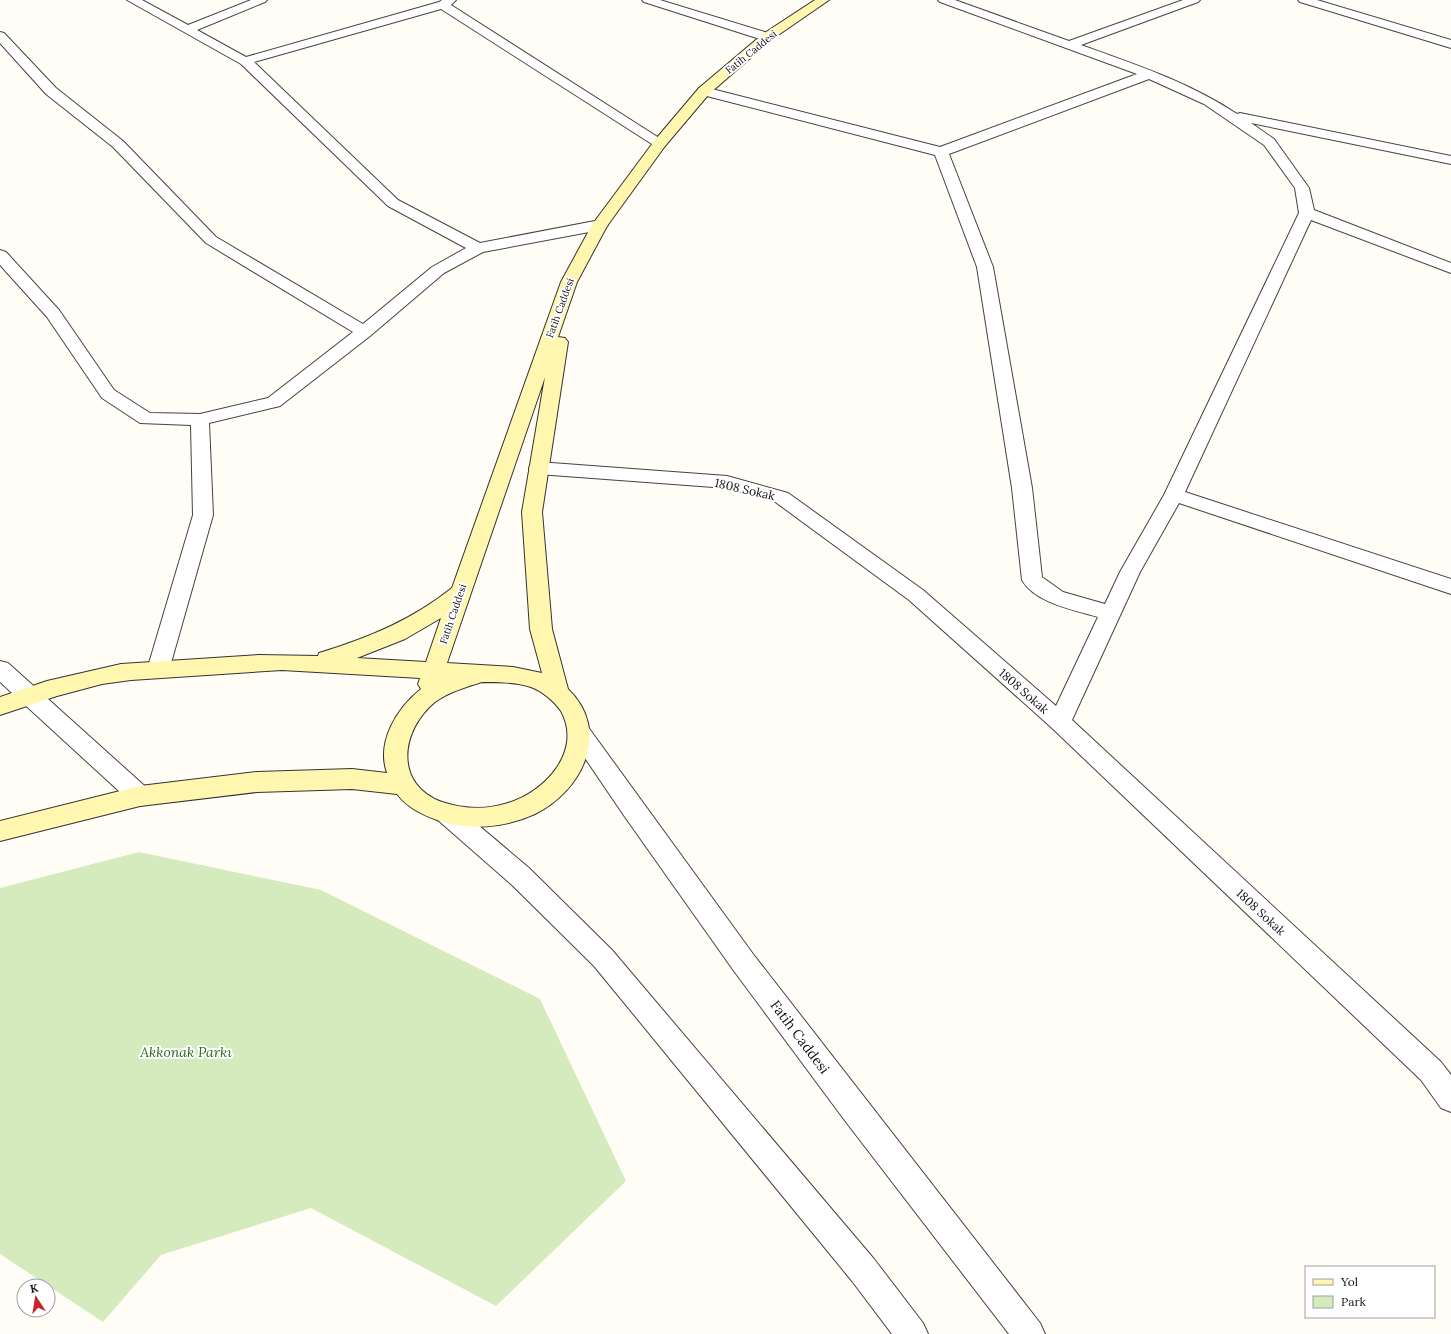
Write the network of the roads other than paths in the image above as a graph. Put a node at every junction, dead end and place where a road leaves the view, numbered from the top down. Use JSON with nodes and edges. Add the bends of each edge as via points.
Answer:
{"nodes":[{"id":1,"x":133,"y":0,"type":"edge"},
{"id":2,"x":261,"y":0,"type":"edge"},
{"id":3,"x":823,"y":0,"type":"edge"},
{"id":4,"x":944,"y":0,"type":"edge"},
{"id":5,"x":1193,"y":0,"type":"edge"},
{"id":6,"x":1304,"y":0,"type":"edge"},
{"id":7,"x":658,"y":1,"type":"edge"},
{"id":8,"x":446,"y":3,"type":"edge"},
{"id":9,"x":187,"y":30,"type":"junction"},
{"id":10,"x":0,"y":36,"type":"edge"},
{"id":11,"x":766,"y":38,"type":"junction"},
{"id":12,"x":1451,"y":44,"type":"edge"},
{"id":13,"x":1069,"y":45,"type":"junction"},
{"id":14,"x":245,"y":61,"type":"junction"},
{"id":15,"x":1149,"y":74,"type":"junction"},
{"id":16,"x":704,"y":91,"type":"junction"},
{"id":17,"x":1231,"y":116,"type":"junction"},
{"id":18,"x":660,"y":143,"type":"junction"},
{"id":19,"x":941,"y":152,"type":"junction"},
{"id":20,"x":1451,"y":160,"type":"edge"},
{"id":21,"x":1307,"y":213,"type":"junction"},
{"id":22,"x":600,"y":225,"type":"junction"},
{"id":23,"x":478,"y":248,"type":"junction"},
{"id":24,"x":0,"y":255,"type":"edge"},
{"id":25,"x":1451,"y":268,"type":"edge"},
{"id":26,"x":569,"y":282,"type":"junction"},
{"id":27,"x":364,"y":332,"type":"junction"},
{"id":28,"x":200,"y":420,"type":"junction"},
{"id":29,"x":538,"y":468,"type":"junction"},
{"id":30,"x":1174,"y":495,"type":"junction"},
{"id":31,"x":1451,"y":587,"type":"edge"},
{"id":32,"x":462,"y":591,"type":"junction"},
{"id":33,"x":1111,"y":613,"type":"junction"},
{"id":34,"x":308,"y":664,"type":"junction"},
{"id":35,"x":0,"y":669,"type":"edge"},
{"id":36,"x":158,"y":670,"type":"junction"},
{"id":37,"x":434,"y":670,"type":"junction"},
{"id":38,"x":477,"y":675,"type":"junction"},
{"id":39,"x":558,"y":692,"type":"junction"},
{"id":40,"x":27,"y":695,"type":"junction"},
{"id":41,"x":424,"y":698,"type":"junction"},
{"id":42,"x":0,"y":706,"type":"edge"},
{"id":43,"x":1060,"y":722,"type":"junction"},
{"id":44,"x":580,"y":733,"type":"junction"},
{"id":45,"x":404,"y":785,"type":"junction"},
{"id":46,"x":140,"y":796,"type":"junction"},
{"id":47,"x":448,"y":814,"type":"junction"},
{"id":48,"x":0,"y":831,"type":"edge"},
{"id":49,"x":1441,"y":1071,"type":"edge"},
{"id":50,"x":1451,"y":1098,"type":"edge"},
{"id":51,"x":912,"y":1334,"type":"edge"},
{"id":52,"x":1029,"y":1334,"type":"edge"}],
"edges":[{"from":1,"to":9,"type":"street"},
{"from":2,"to":9,"type":"street"},
{"from":3,"to":11,"type":"main road","name":"Fatih Caddesi"},
{"from":4,"to":13,"type":"street"},
{"from":5,"to":13,"type":"street"},
{"from":6,"to":12,"type":"street"},
{"from":7,"to":11,"type":"street"},
{"from":8,"to":14,"type":"street"},
{"from":8,"to":18,"type":"street"},
{"from":9,"to":14,"type":"street"},
{"from":10,"to":27,"type":"street","via":[[51,91],[118,144],[211,240]]},
{"from":11,"to":16,"type":"main road","name":"Fatih Caddesi"},
{"from":13,"to":15,"type":"street"},
{"from":14,"to":23,"type":"street","via":[[394,203]]},
{"from":15,"to":17,"type":"street","via":[[1209,101]]},
{"from":15,"to":19,"type":"street"},
{"from":16,"to":18,"type":"main road","name":"Fatih Caddesi"},
{"from":16,"to":19,"type":"street"},
{"from":17,"to":20,"type":"street"},
{"from":17,"to":21,"type":"street","via":[[1269,142],[1302,188]]},
{"from":18,"to":22,"type":"main road","name":"Fatih Caddesi"},
{"from":19,"to":33,"type":"street","via":[[985,267],[1022,488],[1032,580],[1056,597]]},
{"from":21,"to":25,"type":"street"},
{"from":21,"to":30,"type":"street"},
{"from":22,"to":23,"type":"street"},
{"from":22,"to":26,"type":"main road","name":"Fatih Caddesi"},
{"from":23,"to":27,"type":"street","via":[[438,270]]},
{"from":24,"to":28,"type":"street","via":[[52,314],[108,394],[146,419]]},
{"from":26,"to":29,"type":"main road"},
{"from":26,"to":32,"type":"main road","name":"Fatih Caddesi"},
{"from":27,"to":28,"type":"street","via":[[274,402]]},
{"from":28,"to":36,"type":"street","via":[[203,515]]},
{"from":29,"to":39,"type":"main road","via":[[532,512],[541,629]]},
{"from":29,"to":43,"type":"street","name":"1808 Sokak","via":[[727,482],[781,497],[916,595]]},
{"from":30,"to":31,"type":"street"},
{"from":30,"to":33,"type":"street","via":[[1130,572]]},
{"from":32,"to":34,"type":"main road","via":[[441,609],[390,637],[347,654]]},
{"from":32,"to":37,"type":"main road","name":"Fatih Caddesi"},
{"from":33,"to":43,"type":"street"},
{"from":34,"to":36,"type":"main road","via":[[280,662]]},
{"from":34,"to":37,"type":"main road"},
{"from":35,"to":40,"type":"street"},
{"from":36,"to":40,"type":"main road","via":[[110,674]]},
{"from":37,"to":38,"type":"main road"},
{"from":37,"to":41,"type":"main road","name":"Fatih Caddesi"},
{"from":38,"to":39,"type":"main road","via":[[507,674],[535,679]]},
{"from":38,"to":41,"type":"main road","via":[[449,684]]},
{"from":39,"to":44,"type":"main road","via":[[574,710]]},
{"from":40,"to":42,"type":"main road"},
{"from":40,"to":46,"type":"street"},
{"from":41,"to":45,"type":"main road","via":[[406,718],[395,740],[395,764]]},
{"from":43,"to":49,"type":"street","name":"1808 Sokak"},
{"from":44,"to":47,"type":"main road","via":[[573,763],[562,780],[539,800],[510,813],[479,817]]},
{"from":44,"to":52,"type":"street","name":"Fatih Caddesi","via":[[711,919]]},
{"from":45,"to":46,"type":"main road","via":[[352,779],[257,782]]},
{"from":45,"to":47,"type":"main road","via":[[422,803]]},
{"from":46,"to":48,"type":"main road"},
{"from":47,"to":51,"type":"street","via":[[520,876],[603,958],[863,1270]]},
{"from":49,"to":50,"type":"street","name":"1808 Sokak"}]}
